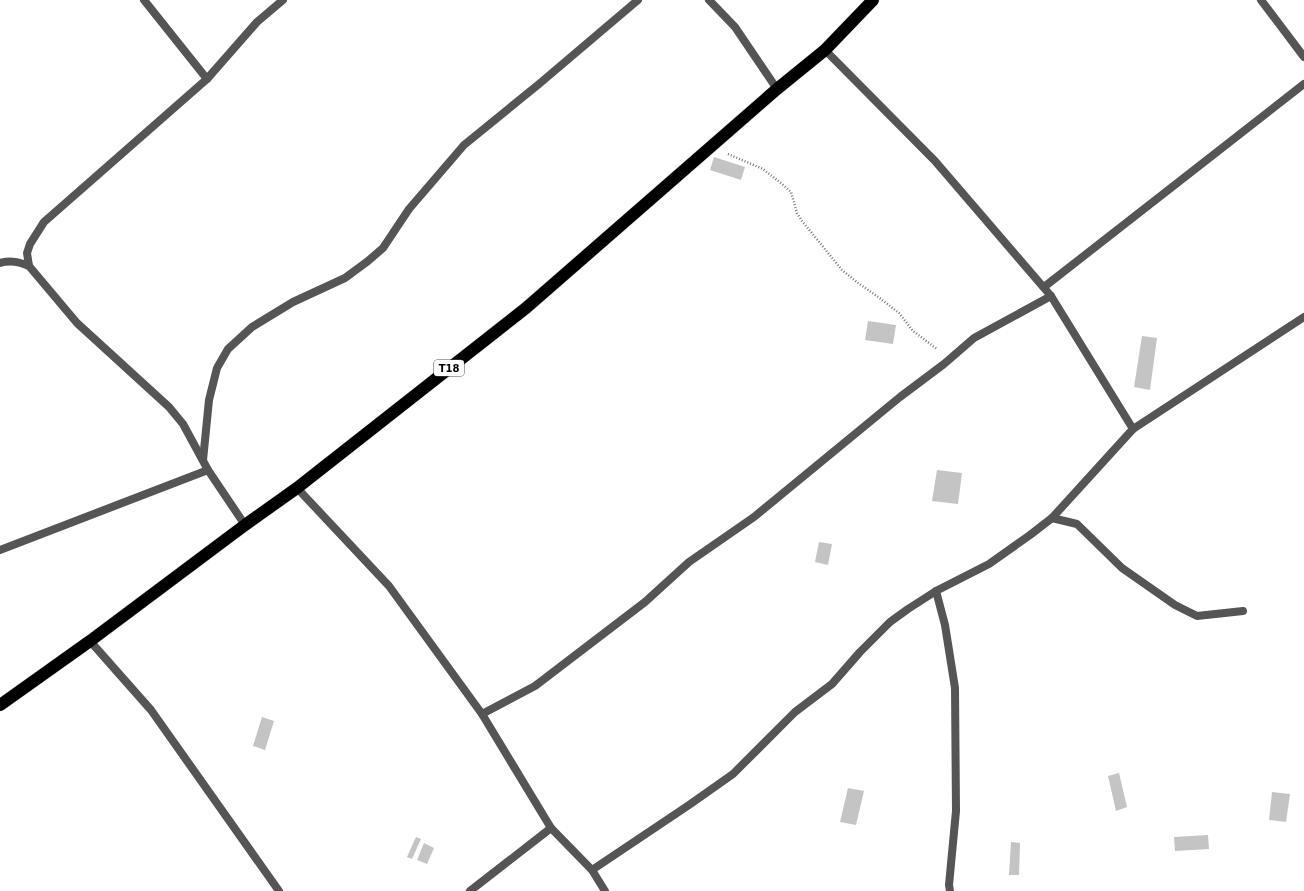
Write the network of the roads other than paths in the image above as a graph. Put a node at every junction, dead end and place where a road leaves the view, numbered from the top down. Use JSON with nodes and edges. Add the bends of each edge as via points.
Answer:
{"nodes":[{"id":1,"x":144,"y":0,"type":"edge"},
{"id":2,"x":283,"y":0,"type":"edge"},
{"id":3,"x":638,"y":0,"type":"edge"},
{"id":4,"x":709,"y":0,"type":"edge"},
{"id":5,"x":873,"y":0,"type":"edge"},
{"id":6,"x":1261,"y":0,"type":"edge"},
{"id":7,"x":825,"y":50,"type":"junction"},
{"id":8,"x":1304,"y":56,"type":"edge"},
{"id":9,"x":207,"y":79,"type":"junction"},
{"id":10,"x":1304,"y":84,"type":"edge"},
{"id":11,"x":777,"y":89,"type":"junction"},
{"id":12,"x":0,"y":263,"type":"edge"},
{"id":13,"x":29,"y":266,"type":"junction"},
{"id":14,"x":1044,"y":287,"type":"junction"},
{"id":15,"x":1051,"y":296,"type":"junction"},
{"id":16,"x":1304,"y":317,"type":"edge"},
{"id":17,"x":1132,"y":429,"type":"junction"},
{"id":18,"x":203,"y":460,"type":"junction"},
{"id":19,"x":208,"y":470,"type":"junction"},
{"id":20,"x":297,"y":488,"type":"junction"},
{"id":21,"x":1052,"y":518,"type":"junction"},
{"id":22,"x":245,"y":525,"type":"junction"},
{"id":23,"x":0,"y":550,"type":"edge"},
{"id":24,"x":936,"y":591,"type":"junction"},
{"id":25,"x":1243,"y":611,"type":"dead end"},
{"id":26,"x":90,"y":641,"type":"junction"},
{"id":27,"x":0,"y":705,"type":"edge"},
{"id":28,"x":482,"y":714,"type":"junction"},
{"id":29,"x":551,"y":828,"type":"junction"},
{"id":30,"x":592,"y":870,"type":"junction"},
{"id":31,"x":279,"y":891,"type":"edge"},
{"id":32,"x":470,"y":891,"type":"edge"},
{"id":33,"x":605,"y":891,"type":"edge"},
{"id":34,"x":950,"y":891,"type":"edge"}],
"edges":[{"from":1,"to":9,"type":"street"},
{"from":2,"to":9,"type":"street","via":[[257,22]]},
{"from":3,"to":18,"type":"street","via":[[464,145],[409,210],[383,248],[368,261],[345,278],[293,302],[252,327],[228,349],[217,368],[209,400]]},
{"from":4,"to":11,"type":"street","via":[[735,27]]},
{"from":5,"to":7,"type":"highway","number":"T18"},
{"from":6,"to":8,"type":"street"},
{"from":7,"to":11,"type":"highway","number":"T18"},
{"from":7,"to":14,"type":"street","via":[[935,161]]},
{"from":9,"to":13,"type":"street","via":[[44,222],[30,244],[27,253]]},
{"from":10,"to":14,"type":"street"},
{"from":11,"to":20,"type":"highway","number":"T18","via":[[526,308]]},
{"from":12,"to":13,"type":"street","via":[[18,261]]},
{"from":13,"to":18,"type":"street","via":[[77,322],[169,407],[183,424]]},
{"from":14,"to":15,"type":"street"},
{"from":15,"to":17,"type":"street"},
{"from":15,"to":28,"type":"street","via":[[974,338],[754,517],[689,562],[645,602],[535,686]]},
{"from":16,"to":17,"type":"street"},
{"from":17,"to":21,"type":"street"},
{"from":18,"to":19,"type":"street"},
{"from":19,"to":22,"type":"street"},
{"from":19,"to":23,"type":"street"},
{"from":20,"to":22,"type":"highway","number":"T18"},
{"from":20,"to":28,"type":"street","via":[[389,586]]},
{"from":21,"to":24,"type":"street","via":[[989,564]]},
{"from":21,"to":25,"type":"street","via":[[1076,524],[1122,568],[1175,605],[1197,616]]},
{"from":22,"to":26,"type":"highway","number":"T18"},
{"from":24,"to":30,"type":"street","via":[[890,622],[832,684],[795,712],[734,774]]},
{"from":24,"to":34,"type":"street","via":[[945,625],[955,688],[956,811]]},
{"from":26,"to":27,"type":"highway","number":"T18"},
{"from":26,"to":31,"type":"street","via":[[151,710]]},
{"from":28,"to":29,"type":"street"},
{"from":29,"to":30,"type":"street"},
{"from":29,"to":32,"type":"street"},
{"from":30,"to":33,"type":"street"}]}
